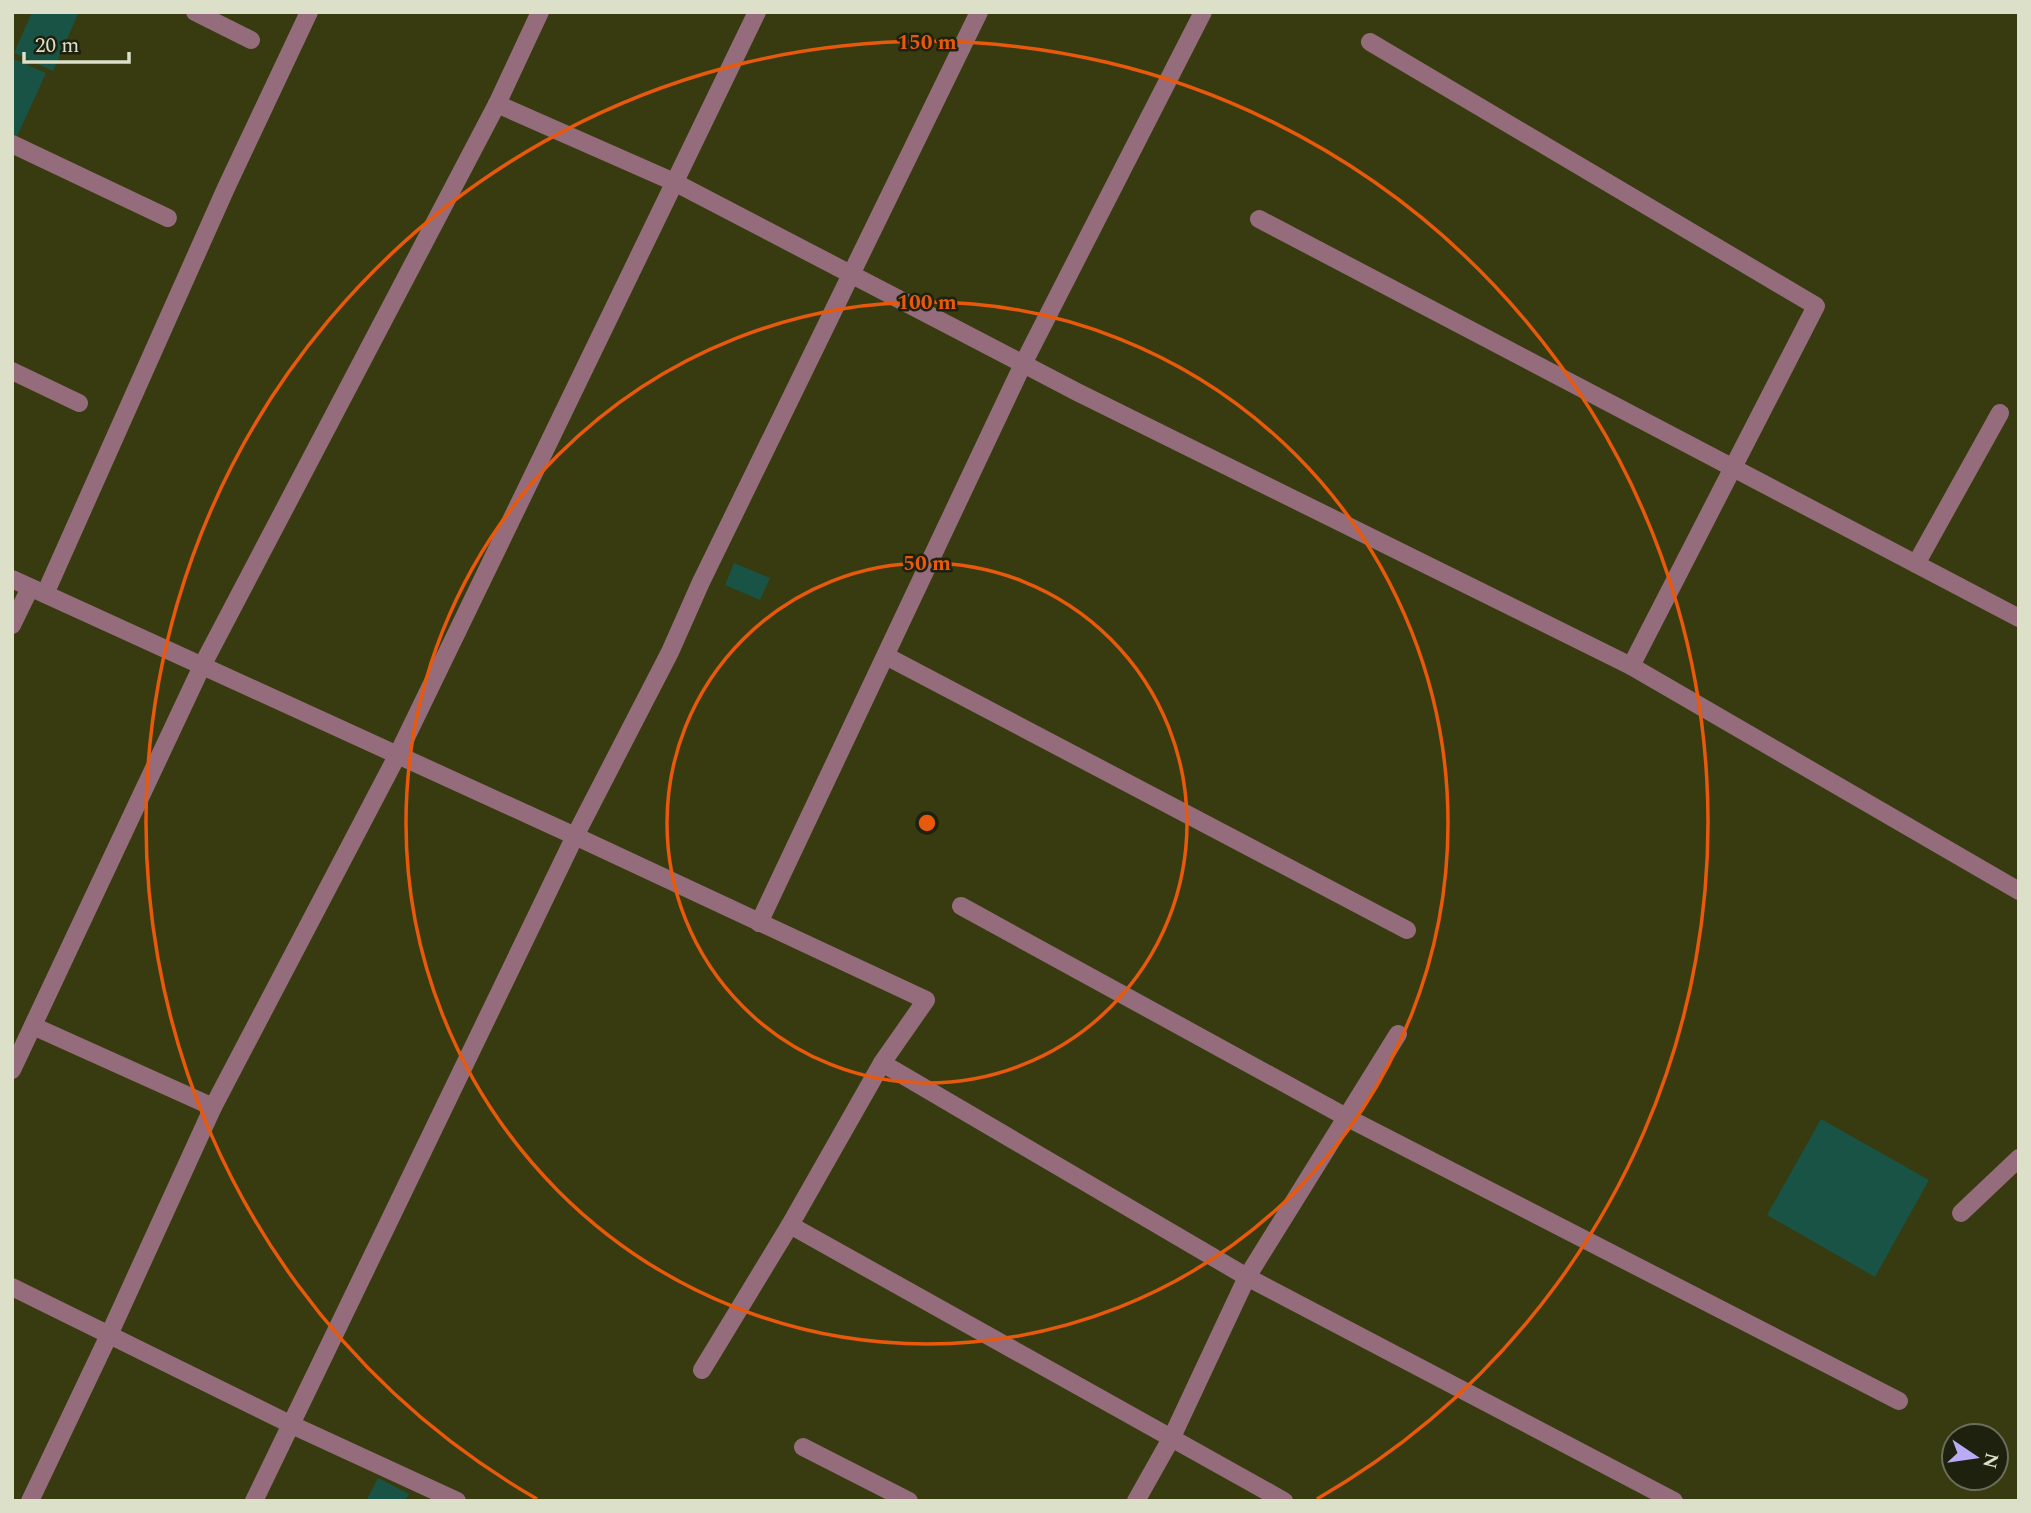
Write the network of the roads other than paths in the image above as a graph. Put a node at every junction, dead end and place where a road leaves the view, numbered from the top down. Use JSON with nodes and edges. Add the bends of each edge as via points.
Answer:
{"nodes":[{"id":1,"x":195,"y":12,"type":"edge"},
{"id":2,"x":309,"y":12,"type":"edge"},
{"id":3,"x":540,"y":12,"type":"edge"},
{"id":4,"x":757,"y":12,"type":"edge"},
{"id":5,"x":979,"y":12,"type":"edge"},
{"id":6,"x":1203,"y":12,"type":"edge"},
{"id":7,"x":251,"y":40,"type":"dead end"},
{"id":8,"x":1370,"y":42,"type":"dead end"},
{"id":9,"x":497,"y":104,"type":"junction"},
{"id":10,"x":12,"y":144,"type":"edge"},
{"id":11,"x":674,"y":182,"type":"junction"},
{"id":12,"x":168,"y":218,"type":"dead end"},
{"id":13,"x":1259,"y":219,"type":"dead end"},
{"id":14,"x":851,"y":275,"type":"junction"},
{"id":15,"x":1023,"y":364,"type":"junction"},
{"id":16,"x":12,"y":371,"type":"edge"},
{"id":17,"x":79,"y":403,"type":"dead end"},
{"id":18,"x":2000,"y":413,"type":"dead end"},
{"id":19,"x":1731,"y":468,"type":"junction"},
{"id":20,"x":1916,"y":564,"type":"junction"},
{"id":21,"x":12,"y":579,"type":"edge"},
{"id":22,"x":38,"y":591,"type":"junction"},
{"id":23,"x":2019,"y":618,"type":"edge"},
{"id":24,"x":12,"y":625,"type":"edge"},
{"id":25,"x":886,"y":656,"type":"junction"},
{"id":26,"x":202,"y":666,"type":"junction"},
{"id":27,"x":1632,"y":666,"type":"junction"},
{"id":28,"x":397,"y":756,"type":"junction"},
{"id":29,"x":575,"y":836,"type":"junction"},
{"id":30,"x":2019,"y":891,"type":"edge"},
{"id":31,"x":961,"y":906,"type":"dead end"},
{"id":32,"x":760,"y":923,"type":"junction"},
{"id":33,"x":1407,"y":930,"type":"dead end"},
{"id":34,"x":33,"y":1026,"type":"junction"},
{"id":35,"x":1398,"y":1034,"type":"dead end"},
{"id":36,"x":881,"y":1063,"type":"junction"},
{"id":37,"x":12,"y":1070,"type":"edge"},
{"id":38,"x":213,"y":1107,"type":"junction"},
{"id":39,"x":1346,"y":1117,"type":"junction"},
{"id":40,"x":2019,"y":1158,"type":"edge"},
{"id":41,"x":1961,"y":1213,"type":"dead end"},
{"id":42,"x":790,"y":1225,"type":"junction"},
{"id":43,"x":1247,"y":1277,"type":"junction"},
{"id":44,"x":12,"y":1287,"type":"edge"},
{"id":45,"x":109,"y":1335,"type":"junction"},
{"id":46,"x":702,"y":1370,"type":"dead end"},
{"id":47,"x":1899,"y":1401,"type":"dead end"},
{"id":48,"x":292,"y":1425,"type":"junction"},
{"id":49,"x":1172,"y":1437,"type":"junction"},
{"id":50,"x":803,"y":1447,"type":"dead end"},
{"id":51,"x":30,"y":1501,"type":"edge"},
{"id":52,"x":254,"y":1501,"type":"edge"},
{"id":53,"x":457,"y":1501,"type":"edge"},
{"id":54,"x":909,"y":1501,"type":"edge"},
{"id":55,"x":1136,"y":1501,"type":"edge"},
{"id":56,"x":1284,"y":1501,"type":"edge"},
{"id":57,"x":1674,"y":1501,"type":"edge"}],
"edges":[{"from":1,"to":7,"type":"street"},
{"from":2,"to":22,"type":"street"},
{"from":3,"to":9,"type":"street"},
{"from":4,"to":11,"type":"street"},
{"from":5,"to":14,"type":"street"},
{"from":6,"to":15,"type":"street"},
{"from":8,"to":19,"type":"street","via":[[1816,306]]},
{"from":9,"to":11,"type":"street"},
{"from":9,"to":26,"type":"street"},
{"from":10,"to":12,"type":"street"},
{"from":11,"to":14,"type":"street"},
{"from":11,"to":28,"type":"street"},
{"from":13,"to":19,"type":"street"},
{"from":14,"to":15,"type":"street"},
{"from":14,"to":29,"type":"street","via":[[670,652]]},
{"from":15,"to":25,"type":"street"},
{"from":15,"to":27,"type":"street"},
{"from":16,"to":17,"type":"street"},
{"from":18,"to":20,"type":"street"},
{"from":19,"to":20,"type":"street"},
{"from":19,"to":27,"type":"street"},
{"from":20,"to":23,"type":"street"},
{"from":21,"to":22,"type":"street"},
{"from":22,"to":24,"type":"street"},
{"from":22,"to":26,"type":"street"},
{"from":25,"to":32,"type":"street"},
{"from":25,"to":33,"type":"street"},
{"from":26,"to":28,"type":"street"},
{"from":26,"to":34,"type":"street"},
{"from":27,"to":30,"type":"street"},
{"from":28,"to":29,"type":"street"},
{"from":28,"to":38,"type":"street"},
{"from":29,"to":32,"type":"street"},
{"from":29,"to":48,"type":"street"},
{"from":31,"to":39,"type":"street"},
{"from":32,"to":36,"type":"street","via":[[926,1000]]},
{"from":34,"to":37,"type":"street"},
{"from":34,"to":38,"type":"street"},
{"from":35,"to":39,"type":"street"},
{"from":36,"to":42,"type":"street"},
{"from":36,"to":43,"type":"street"},
{"from":38,"to":45,"type":"street"},
{"from":39,"to":43,"type":"street"},
{"from":39,"to":47,"type":"street"},
{"from":40,"to":41,"type":"street"},
{"from":42,"to":46,"type":"street"},
{"from":42,"to":49,"type":"street"},
{"from":43,"to":49,"type":"street"},
{"from":43,"to":57,"type":"street"},
{"from":44,"to":45,"type":"street"},
{"from":45,"to":48,"type":"street"},
{"from":45,"to":51,"type":"street"},
{"from":48,"to":52,"type":"street"},
{"from":48,"to":53,"type":"street"},
{"from":49,"to":55,"type":"street"},
{"from":49,"to":56,"type":"street"},
{"from":50,"to":54,"type":"street"}]}
